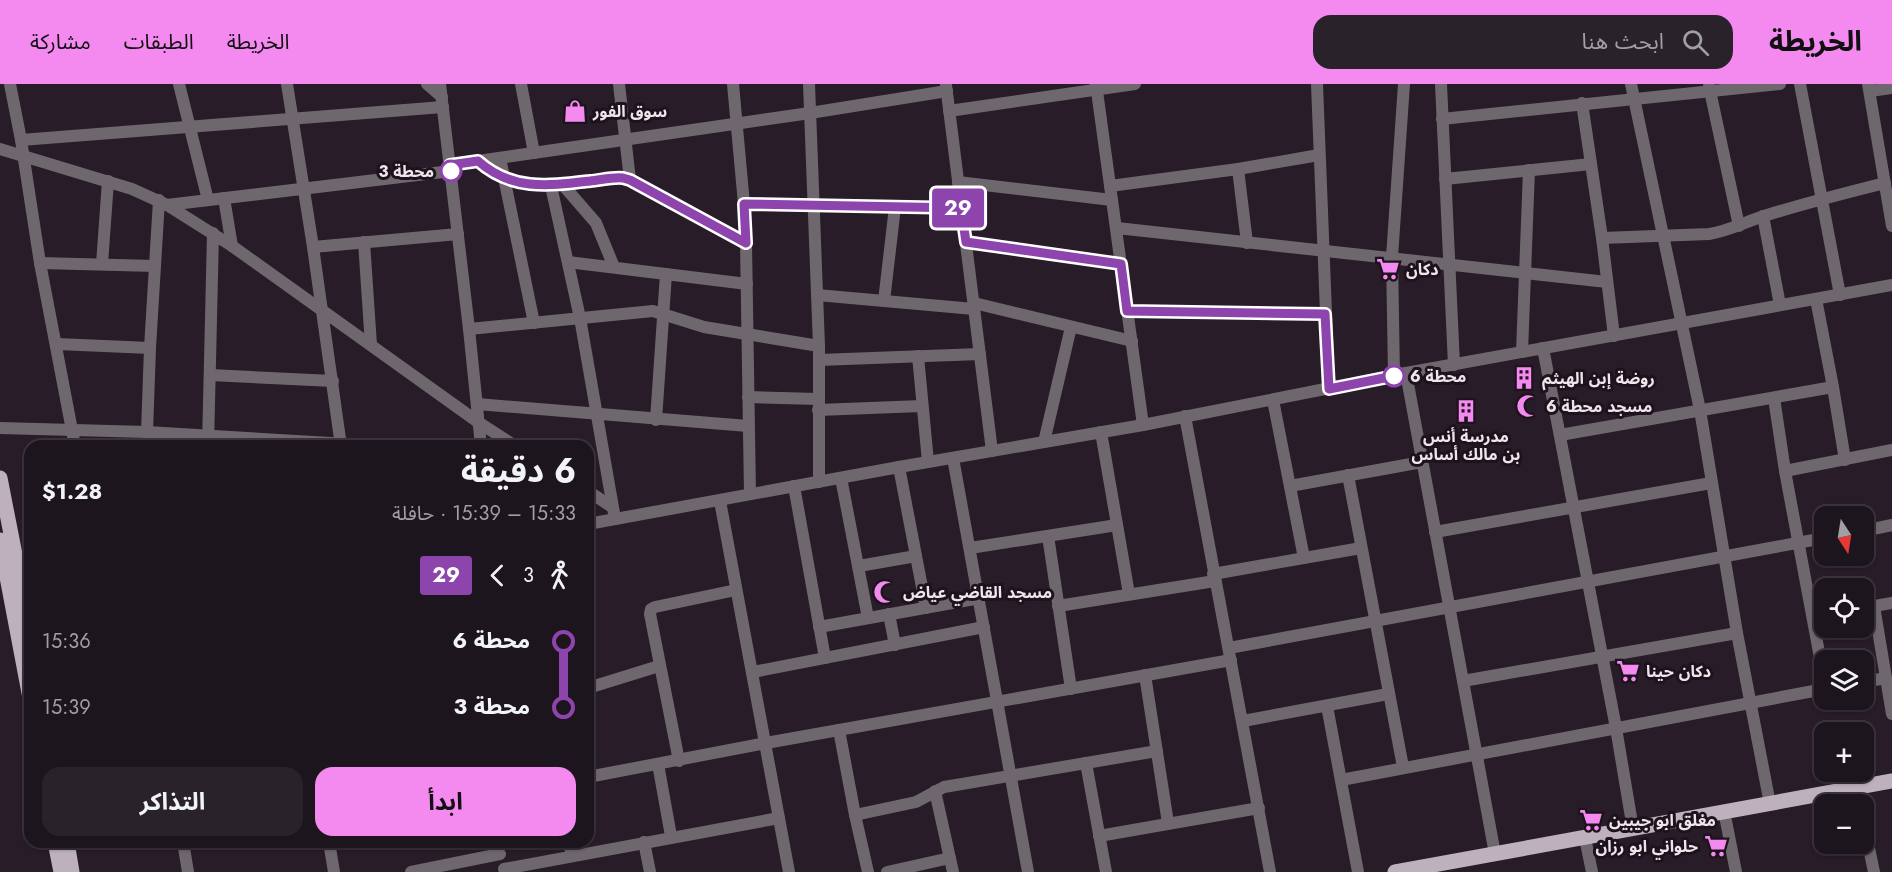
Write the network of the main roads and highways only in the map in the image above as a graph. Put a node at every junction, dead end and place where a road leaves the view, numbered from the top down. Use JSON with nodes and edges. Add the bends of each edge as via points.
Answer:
{"nodes":[{"id":1,"x":0,"y":478,"type":"edge"},
{"id":2,"x":0,"y":540,"type":"edge"},
{"id":3,"x":24,"y":616,"type":"edge"},
{"id":4,"x":24,"y":620,"type":"edge"},
{"id":5,"x":1892,"y":781,"type":"edge"},
{"id":6,"x":1892,"y":791,"type":"edge"},
{"id":7,"x":1874,"y":796,"type":"edge"},
{"id":8,"x":1814,"y":807,"type":"edge"},
{"id":9,"x":1586,"y":842,"type":"junction"},
{"id":10,"x":56,"y":848,"type":"edge"},
{"id":11,"x":68,"y":848,"type":"edge"},
{"id":12,"x":1449,"y":869,"type":"edge"},
{"id":13,"x":61,"y":872,"type":"edge"},
{"id":14,"x":72,"y":872,"type":"edge"},
{"id":15,"x":1395,"y":872,"type":"edge"}],
"edges":[{"from":1,"to":3,"type":"main road"},
{"from":2,"to":4,"type":"main road"},
{"from":5,"to":9,"type":"main road","via":[[1633,829]]},
{"from":6,"to":7,"type":"main road"},
{"from":8,"to":9,"type":"main road"},
{"from":9,"to":12,"type":"main road"},
{"from":9,"to":12,"type":"main road","via":[[1495,854]]},
{"from":10,"to":13,"type":"main road"},
{"from":11,"to":14,"type":"main road"},
{"from":12,"to":15,"type":"main road"}]}
